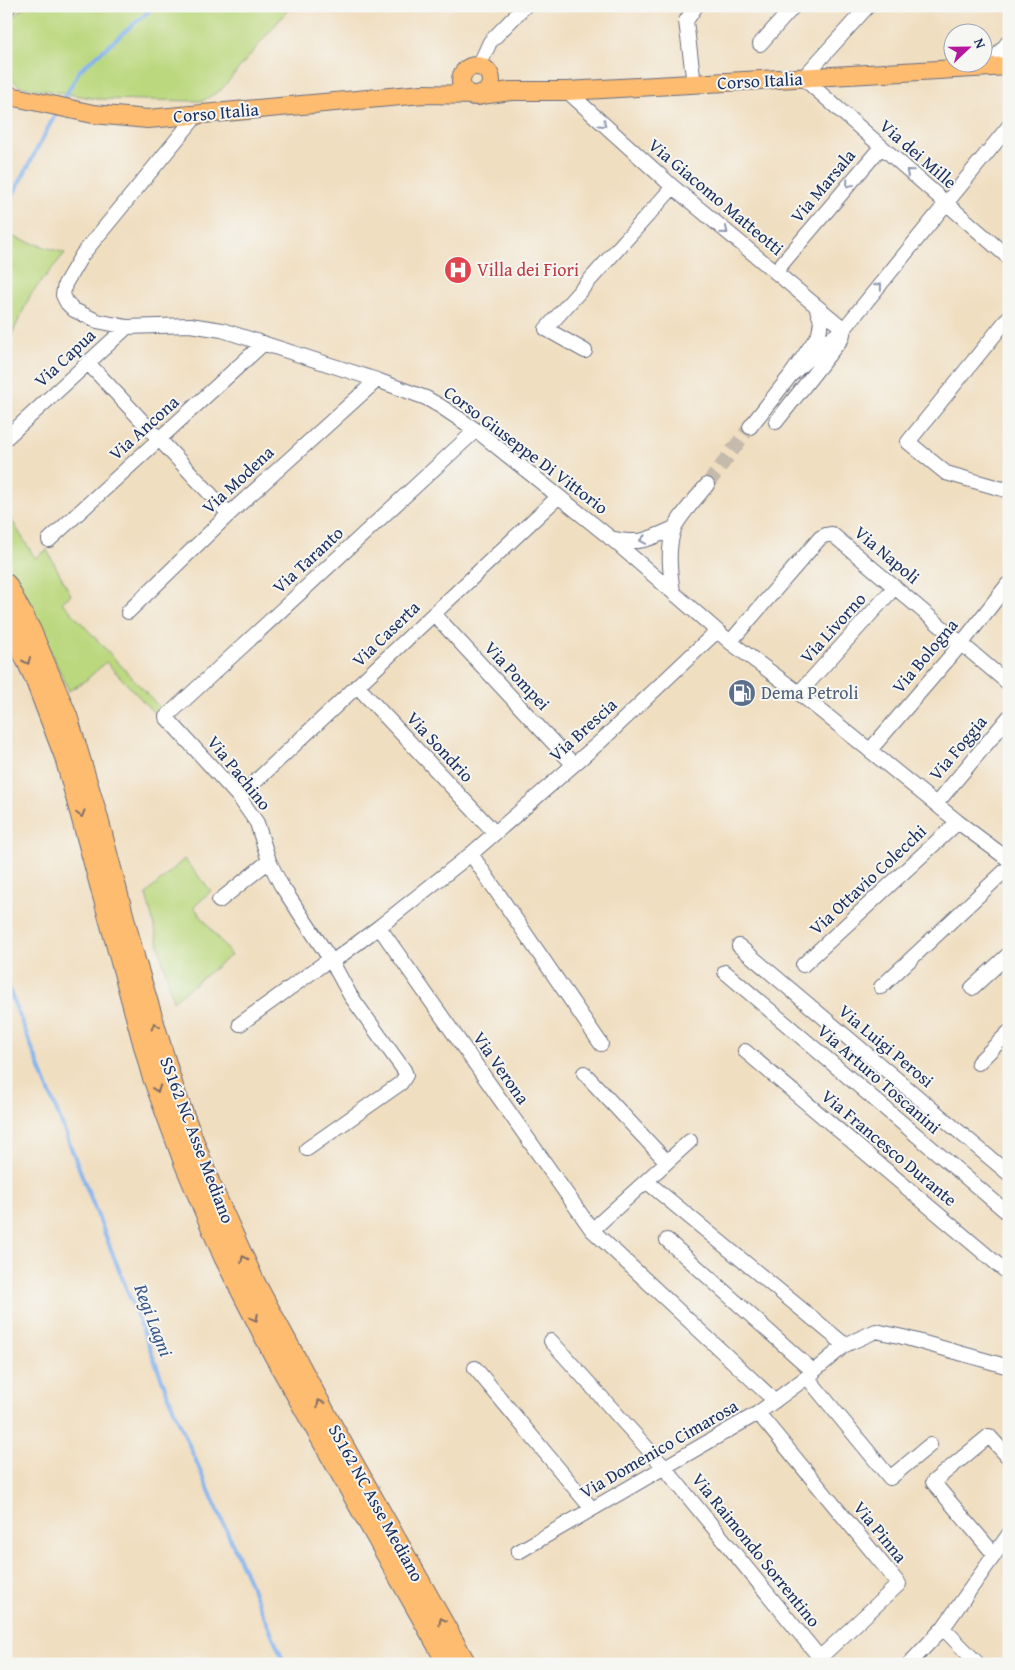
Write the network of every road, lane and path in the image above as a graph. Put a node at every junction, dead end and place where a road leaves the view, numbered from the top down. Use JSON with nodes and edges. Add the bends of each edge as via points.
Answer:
{"nodes":[{"id":1,"x":9,"y":6,"type":"edge"},
{"id":2,"x":525,"y":6,"type":"edge"},
{"id":3,"x":696,"y":6,"type":"edge"},
{"id":4,"x":794,"y":6,"type":"edge"},
{"id":5,"x":868,"y":6,"type":"edge"},
{"id":6,"x":6,"y":9,"type":"edge"},
{"id":7,"x":1009,"y":41,"type":"edge"},
{"id":8,"x":760,"y":44,"type":"dead end"},
{"id":9,"x":992,"y":62,"type":"edge"},
{"id":10,"x":1009,"y":66,"type":"edge"},
{"id":11,"x":992,"y":67,"type":"edge"},
{"id":12,"x":942,"y":70,"type":"edge"},
{"id":13,"x":478,"y":71,"type":"junction"},
{"id":14,"x":803,"y":78,"type":"junction"},
{"id":15,"x":694,"y":84,"type":"junction"},
{"id":16,"x":511,"y":91,"type":"junction"},
{"id":17,"x":567,"y":91,"type":"junction"},
{"id":18,"x":423,"y":94,"type":"junction"},
{"id":19,"x":12,"y":95,"type":"edge"},
{"id":20,"x":479,"y":95,"type":"junction"},
{"id":21,"x":197,"y":115,"type":"junction"},
{"id":22,"x":1009,"y":126,"type":"edge"},
{"id":23,"x":881,"y":147,"type":"junction"},
{"id":24,"x":673,"y":187,"type":"junction"},
{"id":25,"x":946,"y":204,"type":"junction"},
{"id":26,"x":1009,"y":258,"type":"edge"},
{"id":27,"x":775,"y":272,"type":"junction"},
{"id":28,"x":815,"y":305,"type":"junction"},
{"id":29,"x":1006,"y":325,"type":"edge"},
{"id":30,"x":127,"y":328,"type":"junction"},
{"id":31,"x":844,"y":329,"type":"junction"},
{"id":32,"x":264,"y":343,"type":"junction"},
{"id":33,"x":585,"y":351,"type":"dead end"},
{"id":34,"x":88,"y":363,"type":"junction"},
{"id":35,"x":790,"y":376,"type":"junction"},
{"id":36,"x":377,"y":380,"type":"junction"},
{"id":37,"x":776,"y":422,"type":"dead end"},
{"id":38,"x":750,"y":427,"type":"tunnel mouth"},
{"id":39,"x":476,"y":430,"type":"junction"},
{"id":40,"x":6,"y":438,"type":"edge"},
{"id":41,"x":159,"y":440,"type":"junction"},
{"id":42,"x":707,"y":484,"type":"tunnel mouth"},
{"id":43,"x":1009,"y":486,"type":"edge"},
{"id":44,"x":558,"y":497,"type":"junction"},
{"id":45,"x":229,"y":514,"type":"junction"},
{"id":46,"x":674,"y":528,"type":"junction"},
{"id":47,"x":609,"y":538,"type":"junction"},
{"id":48,"x":49,"y":540,"type":"dead end"},
{"id":49,"x":6,"y":584,"type":"edge"},
{"id":50,"x":1008,"y":584,"type":"edge"},
{"id":51,"x":895,"y":587,"type":"junction"},
{"id":52,"x":673,"y":592,"type":"junction"},
{"id":53,"x":128,"y":612,"type":"dead end"},
{"id":54,"x":434,"y":614,"type":"junction"},
{"id":55,"x":6,"y":617,"type":"edge"},
{"id":56,"x":717,"y":630,"type":"junction"},
{"id":57,"x":730,"y":642,"type":"junction"},
{"id":58,"x":962,"y":643,"type":"junction"},
{"id":59,"x":1009,"y":684,"type":"edge"},
{"id":60,"x":358,"y":687,"type":"junction"},
{"id":61,"x":799,"y":693,"type":"junction"},
{"id":62,"x":166,"y":717,"type":"joint"},
{"id":63,"x":1009,"y":717,"type":"edge"},
{"id":64,"x":870,"y":750,"type":"junction"},
{"id":65,"x":573,"y":764,"type":"junction"},
{"id":66,"x":239,"y":797,"type":"junction"},
{"id":67,"x":936,"y":804,"type":"junction"},
{"id":68,"x":958,"y":822,"type":"junction"},
{"id":69,"x":495,"y":833,"type":"junction"},
{"id":70,"x":471,"y":854,"type":"junction"},
{"id":71,"x":1007,"y":859,"type":"edge"},
{"id":72,"x":269,"y":860,"type":"junction"},
{"id":73,"x":219,"y":901,"type":"dead end"},
{"id":74,"x":379,"y":928,"type":"junction"},
{"id":75,"x":739,"y":946,"type":"dead end"},
{"id":76,"x":1009,"y":954,"type":"edge"},
{"id":77,"x":331,"y":961,"type":"junction"},
{"id":78,"x":803,"y":965,"type":"dead end"},
{"id":79,"x":725,"y":972,"type":"dead end"},
{"id":80,"x":881,"y":987,"type":"dead end"},
{"id":81,"x":972,"y":988,"type":"dead end"},
{"id":82,"x":240,"y":1024,"type":"dead end"},
{"id":83,"x":1009,"y":1032,"type":"edge"},
{"id":84,"x":601,"y":1044,"type":"dead end"},
{"id":85,"x":745,"y":1051,"type":"dead end"},
{"id":86,"x":978,"y":1063,"type":"dead end"},
{"id":87,"x":584,"y":1073,"type":"dead end"},
{"id":88,"x":690,"y":1141,"type":"dead end"},
{"id":89,"x":307,"y":1149,"type":"dead end"},
{"id":90,"x":667,"y":1162,"type":"junction"},
{"id":91,"x":1009,"y":1174,"type":"edge"},
{"id":92,"x":646,"y":1181,"type":"junction"},
{"id":93,"x":1009,"y":1214,"type":"edge"},
{"id":94,"x":592,"y":1230,"type":"junction"},
{"id":95,"x":667,"y":1240,"type":"dead end"},
{"id":96,"x":1009,"y":1274,"type":"edge"},
{"id":97,"x":551,"y":1341,"type":"dead end"},
{"id":98,"x":845,"y":1346,"type":"junction"},
{"id":99,"x":1009,"y":1367,"type":"edge"},
{"id":100,"x":475,"y":1368,"type":"dead end"},
{"id":101,"x":811,"y":1374,"type":"junction"},
{"id":102,"x":775,"y":1401,"type":"junction"},
{"id":103,"x":758,"y":1413,"type":"junction"},
{"id":104,"x":930,"y":1445,"type":"dead end"},
{"id":105,"x":1009,"y":1458,"type":"edge"},
{"id":106,"x":664,"y":1467,"type":"junction"},
{"id":107,"x":592,"y":1509,"type":"junction"},
{"id":108,"x":1009,"y":1534,"type":"edge"},
{"id":109,"x":518,"y":1552,"type":"dead end"},
{"id":110,"x":994,"y":1554,"type":"junction"},
{"id":111,"x":943,"y":1628,"type":"junction"},
{"id":112,"x":817,"y":1661,"type":"edge"},
{"id":113,"x":448,"y":1664,"type":"edge"},
{"id":114,"x":466,"y":1664,"type":"edge"},
{"id":115,"x":909,"y":1664,"type":"edge"},
{"id":116,"x":978,"y":1664,"type":"edge"}],
"edges":[{"from":1,"to":6,"type":"street"},
{"from":2,"to":13,"type":"street","via":[[490,42]]},
{"from":3,"to":15,"type":"street","via":[[686,21]]},
{"from":4,"to":8,"type":"street"},
{"from":5,"to":14,"type":"street"},
{"from":7,"to":9,"type":"street"},
{"from":10,"to":11,"type":"main road","name":"Corso Italia"},
{"from":12,"to":14,"type":"main road","name":"Corso Italia"},
{"from":13,"to":16,"type":"main road"},
{"from":13,"to":18,"type":"main road","name":"Corso Italia"},
{"from":13,"to":20,"type":"main road","via":[[491,80],[489,89]]},
{"from":13,"to":20,"type":"main road","via":[[463,75],[462,85],[468,93]]},
{"from":14,"to":15,"type":"main road","name":"Corso Italia"},
{"from":14,"to":23,"type":"street","name":"Via dei Mille"},
{"from":15,"to":17,"type":"main road","name":"Corso Italia"},
{"from":16,"to":17,"type":"main road","name":"Corso Italia"},
{"from":16,"to":20,"type":"main road","name":"Corso Italia"},
{"from":17,"to":24,"type":"street","name":"Via Giacomo Matteotti","one_way":true},
{"from":18,"to":20,"type":"main road","name":"Corso Italia"},
{"from":18,"to":21,"type":"main road","name":"Corso Italia"},
{"from":19,"to":21,"type":"main road","name":"Corso Italia","via":[[93,114],[148,119]]},
{"from":21,"to":30,"type":"street","name":"Corso Giuseppe Di Vittorio","via":[[82,255],[65,284],[62,295],[74,310],[97,321]]},
{"from":22,"to":25,"type":"street"},
{"from":25,"to":23,"type":"street","name":"Via dei Mille","one_way":true},
{"from":23,"to":27,"type":"street","name":"Via Marsala","one_way":true},
{"from":24,"to":27,"type":"street","name":"Via Giacomo Matteotti","one_way":true},
{"from":24,"to":33,"type":"street","via":[[546,329]]},
{"from":25,"to":26,"type":"street","name":"Via dei Mille"},
{"from":31,"to":25,"type":"street","one_way":true},
{"from":27,"to":28,"type":"street","name":"Via Giacomo Matteotti"},
{"from":28,"to":31,"type":"street","name":"Via Giacomo Matteotti"},
{"from":28,"to":35,"type":"street","via":[[821,321],[819,334]]},
{"from":29,"to":43,"type":"street","via":[[908,442],[946,473],[1006,490]]},
{"from":30,"to":32,"type":"street","name":"Corso Giuseppe Di Vittorio","via":[[190,326],[222,330]]},
{"from":30,"to":34,"type":"street","name":"Via Capua"},
{"from":31,"to":35,"type":"street"},
{"from":31,"to":37,"type":"street","via":[[842,338]]},
{"from":32,"to":36,"type":"street","name":"Corso Giuseppe Di Vittorio"},
{"from":32,"to":41,"type":"street","name":"Via Ancona"},
{"from":34,"to":40,"type":"street","name":"Via Capua"},
{"from":34,"to":41,"type":"street"},
{"from":35,"to":38,"type":"street"},
{"from":36,"to":39,"type":"street","name":"Corso Giuseppe Di Vittorio","via":[[426,398]]},
{"from":36,"to":45,"type":"street","name":"Via Modena"},
{"from":39,"to":44,"type":"street","name":"Corso Giuseppe Di Vittorio"},
{"from":39,"to":62,"type":"street","name":"Via Taranto"},
{"from":41,"to":45,"type":"street"},
{"from":41,"to":48,"type":"street","name":"Via Ancona"},
{"from":42,"to":46,"type":"street"},
{"from":44,"to":47,"type":"street","name":"Corso Giuseppe Di Vittorio"},
{"from":44,"to":54,"type":"street","name":"Via Caserta"},
{"from":45,"to":53,"type":"street","name":"Via Modena"},
{"from":46,"to":47,"type":"street","one_way":true,"via":[[646,540],[627,542]]},
{"from":46,"to":52,"type":"street","via":[[670,550]]},
{"from":47,"to":52,"type":"street","name":"Corso Giuseppe Di Vittorio"},
{"from":114,"to":49,"type":"highway","name":"SS162 NC Asse Mediano","one_way":true,"via":[[255,1283],[210,1184],[174,1090],[70,724],[38,646]]},
{"from":50,"to":58,"type":"street","name":"Via Bologna"},
{"from":51,"to":57,"type":"street","name":"Via Napoli","via":[[836,537],[826,535]]},
{"from":51,"to":58,"type":"street","name":"Via Napoli"},
{"from":51,"to":61,"type":"street","name":"Via Livorno"},
{"from":52,"to":56,"type":"street","name":"Corso Giuseppe Di Vittorio"},
{"from":54,"to":60,"type":"street","name":"Via Caserta"},
{"from":54,"to":65,"type":"street","name":"Via Pompei"},
{"from":55,"to":113,"type":"highway","name":"SS162 NC Asse Mediano","one_way":true,"via":[[34,676],[64,757],[152,1075],[224,1257],[273,1353]]},
{"from":56,"to":57,"type":"street","name":"Corso Giuseppe Di Vittorio"},
{"from":56,"to":65,"type":"street","name":"Via Brescia"},
{"from":57,"to":61,"type":"street","name":"Corso Giuseppe Di Vittorio"},
{"from":58,"to":59,"type":"street","name":"Via Napoli"},
{"from":58,"to":64,"type":"street","name":"Via Bologna"},
{"from":60,"to":66,"type":"street","name":"Via Caserta"},
{"from":60,"to":69,"type":"street","name":"Via Sondrio"},
{"from":61,"to":64,"type":"street","name":"Corso Giuseppe Di Vittorio"},
{"from":62,"to":66,"type":"street","name":"Via Pachino"},
{"from":63,"to":67,"type":"street","name":"Via Foggia"},
{"from":64,"to":67,"type":"street","name":"Corso Giuseppe Di Vittorio"},
{"from":65,"to":69,"type":"street","name":"Via Brescia"},
{"from":66,"to":72,"type":"street","name":"Via Pachino","via":[[257,822]]},
{"from":67,"to":68,"type":"street","name":"Corso Giuseppe Di Vittorio"},
{"from":68,"to":71,"type":"street","name":"Corso Giuseppe Di Vittorio"},
{"from":68,"to":78,"type":"street","name":"Via Ottavio Colecchi"},
{"from":69,"to":70,"type":"street","name":"Via Brescia"},
{"from":70,"to":74,"type":"street","name":"Via Brescia"},
{"from":70,"to":84,"type":"street"},
{"from":71,"to":80,"type":"street"},
{"from":72,"to":73,"type":"street"},
{"from":72,"to":77,"type":"street","name":"Via Pachino","via":[[281,885]]},
{"from":74,"to":77,"type":"street","name":"Via Brescia"},
{"from":74,"to":94,"type":"street","name":"Via Verona"},
{"from":75,"to":91,"type":"street","name":"Via Luigi Perosi"},
{"from":76,"to":81,"type":"street"},
{"from":77,"to":82,"type":"street","name":"Via Brescia"},
{"from":77,"to":89,"type":"street","name":"Via Pachino","via":[[350,996],[406,1075],[401,1083]]},
{"from":79,"to":93,"type":"street","name":"Via Arturo Toscanini"},
{"from":83,"to":86,"type":"street"},
{"from":85,"to":96,"type":"street","name":"Via Francesco Durante"},
{"from":87,"to":90,"type":"street"},
{"from":88,"to":90,"type":"street"},
{"from":90,"to":92,"type":"street"},
{"from":92,"to":94,"type":"street"},
{"from":92,"to":98,"type":"street"},
{"from":94,"to":102,"type":"street","name":"Via Verona"},
{"from":95,"to":101,"type":"street"},
{"from":97,"to":106,"type":"street","name":"Via Raimondo Sorrentino"},
{"from":98,"to":99,"type":"street","name":"Via Domenico Cimarosa","via":[[876,1332]]},
{"from":98,"to":101,"type":"street","name":"Via Domenico Cimarosa"},
{"from":100,"to":107,"type":"street"},
{"from":101,"to":102,"type":"street","name":"Via Domenico Cimarosa"},
{"from":101,"to":104,"type":"street","via":[[890,1478]]},
{"from":102,"to":103,"type":"street","name":"Via Domenico Cimarosa"},
{"from":103,"to":106,"type":"street","name":"Via Domenico Cimarosa"},
{"from":103,"to":112,"type":"street","name":"Via Pinna","via":[[899,1584]]},
{"from":105,"to":110,"type":"street","via":[[989,1436],[933,1482]]},
{"from":106,"to":107,"type":"street","name":"Via Domenico Cimarosa"},
{"from":106,"to":112,"type":"street","name":"Via Raimondo Sorrentino"},
{"from":107,"to":109,"type":"street","name":"Via Domenico Cimarosa"},
{"from":108,"to":110,"type":"street"},
{"from":110,"to":111,"type":"street"},
{"from":111,"to":115,"type":"street"},
{"from":111,"to":116,"type":"street"}]}
